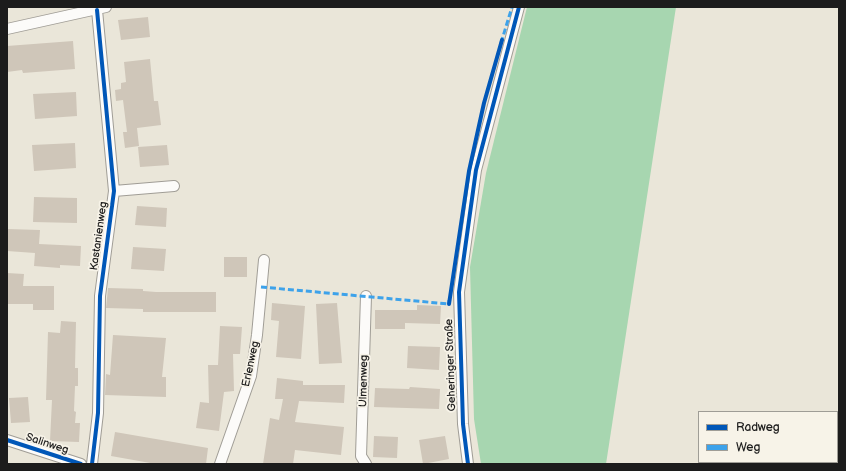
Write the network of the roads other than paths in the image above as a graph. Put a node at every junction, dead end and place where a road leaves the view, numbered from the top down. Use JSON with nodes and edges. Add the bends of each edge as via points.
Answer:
{"nodes":[{"id":1,"x":519,"y":7,"type":"edge"},
{"id":2,"x":102,"y":8,"type":"edge"},
{"id":3,"x":7,"y":29,"type":"edge"},
{"id":4,"x":174,"y":186,"type":"dead end"},
{"id":5,"x":114,"y":191,"type":"junction"},
{"id":6,"x":264,"y":260,"type":"dead end"},
{"id":7,"x":366,"y":296,"type":"dead end"},
{"id":8,"x":7,"y":440,"type":"edge"},
{"id":9,"x":81,"y":464,"type":"edge"},
{"id":10,"x":92,"y":464,"type":"edge"},
{"id":11,"x":220,"y":464,"type":"edge"},
{"id":12,"x":366,"y":464,"type":"edge"},
{"id":13,"x":468,"y":464,"type":"edge"}],
"edges":[{"from":1,"to":13,"type":"street","name":"Geheringer Straße","via":[[476,170],[459,292],[463,424]]},
{"from":2,"to":3,"type":"street"},
{"from":2,"to":5,"type":"street","name":"Kastanienweg"},
{"from":4,"to":5,"type":"street"},
{"from":5,"to":10,"type":"street","name":"Kastanienweg","via":[[100,296],[98,413]]},
{"from":6,"to":11,"type":"street","name":"Erlenweg","via":[[251,376]]},
{"from":7,"to":12,"type":"street","name":"Ulmenweg","via":[[362,456]]},
{"from":8,"to":9,"type":"street","name":"Salinweg"}]}
